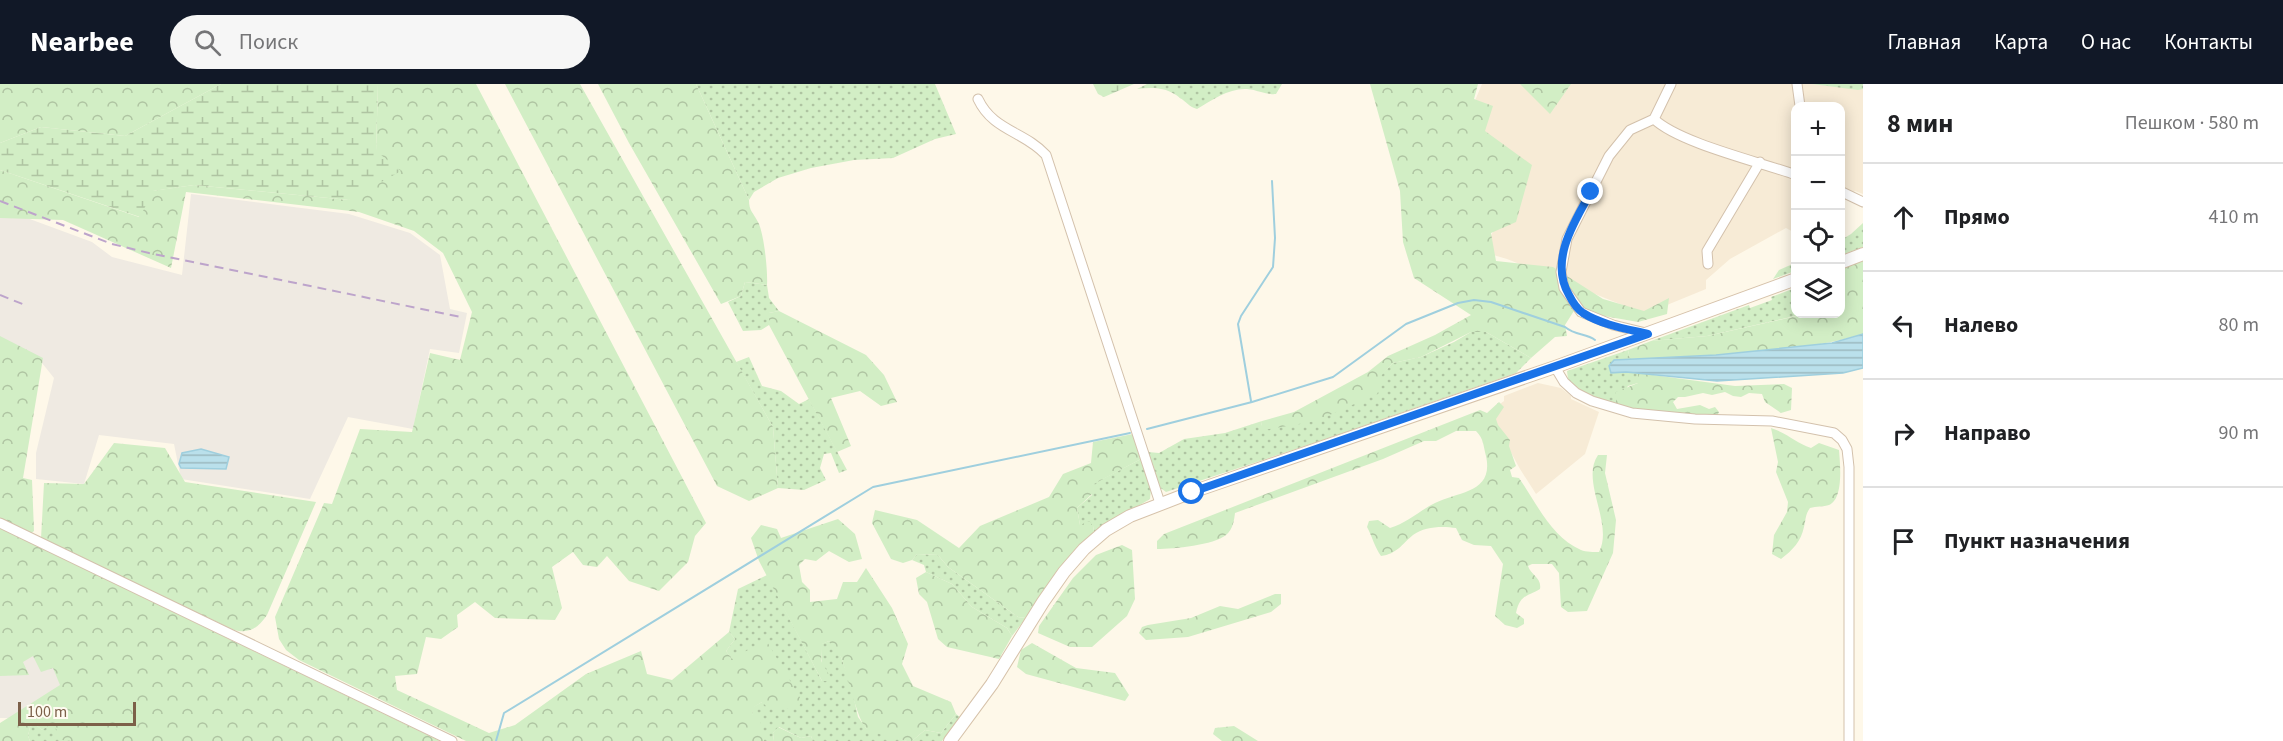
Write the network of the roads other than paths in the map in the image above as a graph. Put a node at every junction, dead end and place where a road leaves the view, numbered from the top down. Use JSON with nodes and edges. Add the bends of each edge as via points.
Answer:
{"nodes":[{"id":1,"x":1671,"y":84,"type":"edge"},
{"id":2,"x":1797,"y":84,"type":"edge"},
{"id":3,"x":978,"y":99,"type":"dead end"},
{"id":4,"x":1799,"y":102,"type":"edge"},
{"id":5,"x":1654,"y":119,"type":"junction"},
{"id":6,"x":1760,"y":162,"type":"junction"},
{"id":7,"x":1791,"y":173,"type":"edge"},
{"id":8,"x":1845,"y":193,"type":"edge"},
{"id":9,"x":1863,"y":202,"type":"edge"},
{"id":10,"x":1863,"y":254,"type":"edge"},
{"id":11,"x":1845,"y":261,"type":"edge"},
{"id":12,"x":1708,"y":264,"type":"dead end"},
{"id":13,"x":1791,"y":281,"type":"edge"},
{"id":14,"x":1648,"y":334,"type":"junction"},
{"id":15,"x":1555,"y":367,"type":"junction"},
{"id":16,"x":1160,"y":504,"type":"junction"},
{"id":17,"x":0,"y":523,"type":"edge"},
{"id":18,"x":452,"y":741,"type":"edge"},
{"id":19,"x":950,"y":741,"type":"edge"},
{"id":20,"x":1849,"y":741,"type":"edge"}],
"edges":[{"from":1,"to":5,"type":"street"},
{"from":2,"to":4,"type":"street"},
{"from":3,"to":16,"type":"street","via":[[993,121],[1036,145],[1046,155]]},
{"from":5,"to":6,"type":"street","via":[[1684,137]]},
{"from":5,"to":14,"type":"street","via":[[1630,130],[1609,156],[1567,239],[1561,272],[1564,288],[1581,312]]},
{"from":6,"to":7,"type":"street"},
{"from":6,"to":12,"type":"street","via":[[1707,251]]},
{"from":8,"to":9,"type":"street"},
{"from":10,"to":11,"type":"main road"},
{"from":13,"to":14,"type":"main road"},
{"from":14,"to":15,"type":"main road"},
{"from":15,"to":16,"type":"main road"},
{"from":15,"to":20,"type":"street","via":[[1576,393],[1632,413],[1772,422],[1834,433],[1842,440],[1849,467]]},
{"from":16,"to":19,"type":"main road","via":[[1114,525],[1084,549],[1043,602],[992,684]]},
{"from":17,"to":18,"type":"street"}]}
